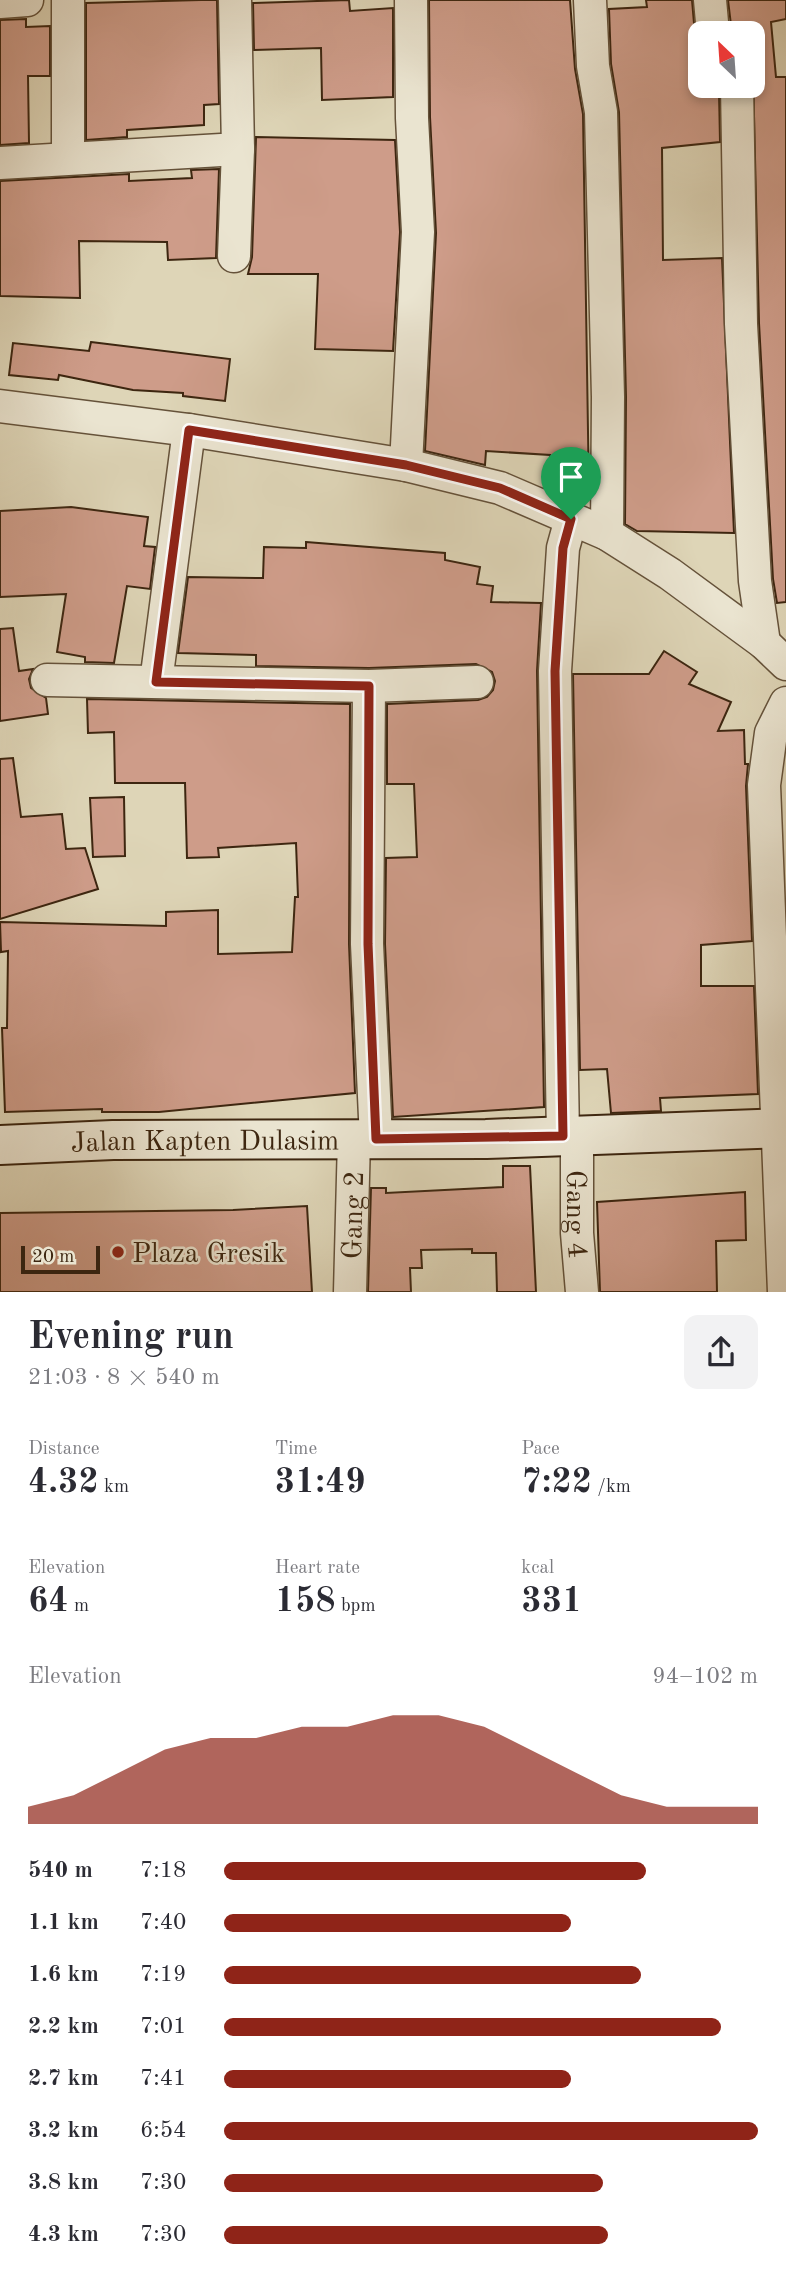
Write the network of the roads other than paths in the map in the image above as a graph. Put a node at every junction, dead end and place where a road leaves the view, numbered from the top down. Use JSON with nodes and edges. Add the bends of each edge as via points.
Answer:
{"nodes":[{"id":1,"x":27,"y":0,"type":"edge"},
{"id":2,"x":68,"y":0,"type":"edge"},
{"id":3,"x":235,"y":0,"type":"edge"},
{"id":4,"x":411,"y":0,"type":"edge"},
{"id":5,"x":590,"y":0,"type":"edge"},
{"id":6,"x":710,"y":0,"type":"edge"},
{"id":7,"x":0,"y":2,"type":"edge"},
{"id":8,"x":712,"y":21,"type":"edge"},
{"id":9,"x":737,"y":98,"type":"edge"},
{"id":10,"x":238,"y":149,"type":"junction"},
{"id":11,"x":68,"y":158,"type":"junction"},
{"id":12,"x":0,"y":163,"type":"edge"},
{"id":13,"x":234,"y":256,"type":"dead end"},
{"id":14,"x":0,"y":406,"type":"edge"},
{"id":15,"x":189,"y":430,"type":"junction"},
{"id":16,"x":406,"y":465,"type":"junction"},
{"id":17,"x":571,"y":519,"type":"junction"},
{"id":18,"x":607,"y":534,"type":"junction"},
{"id":19,"x":775,"y":653,"type":"edge"},
{"id":20,"x":47,"y":680,"type":"dead end"},
{"id":21,"x":156,"y":682,"type":"junction"},
{"id":22,"x":477,"y":682,"type":"dead end"},
{"id":23,"x":369,"y":686,"type":"junction"},
{"id":24,"x":786,"y":703,"type":"edge"},
{"id":25,"x":781,"y":1128,"type":"edge"},
{"id":26,"x":570,"y":1136,"type":"junction"},
{"id":27,"x":365,"y":1139,"type":"junction"},
{"id":28,"x":0,"y":1145,"type":"edge"},
{"id":29,"x":350,"y":1292,"type":"edge"},
{"id":30,"x":582,"y":1292,"type":"edge"},
{"id":31,"x":784,"y":1292,"type":"edge"}],
"edges":[{"from":1,"to":7,"type":"street"},
{"from":2,"to":11,"type":"street"},
{"from":3,"to":10,"type":"street"},
{"from":4,"to":16,"type":"street","via":[[418,232]]},
{"from":5,"to":18,"type":"street","via":[[601,112]]},
{"from":6,"to":8,"type":"street"},
{"from":9,"to":19,"type":"street","via":[[741,324],[755,581]]},
{"from":10,"to":11,"type":"street"},
{"from":10,"to":13,"type":"street"},
{"from":11,"to":12,"type":"street"},
{"from":14,"to":15,"type":"street"},
{"from":15,"to":16,"type":"street"},
{"from":15,"to":21,"type":"street"},
{"from":16,"to":17,"type":"street","via":[[500,488]]},
{"from":17,"to":18,"type":"street"},
{"from":17,"to":26,"type":"street","name":"Gang 4","via":[[563,548],[555,671]]},
{"from":18,"to":19,"type":"street","via":[[670,574]]},
{"from":20,"to":21,"type":"street"},
{"from":21,"to":23,"type":"street"},
{"from":22,"to":23,"type":"street"},
{"from":23,"to":27,"type":"street","name":"Gang 2"},
{"from":24,"to":25,"type":"street","via":[[771,733],[764,785]]},
{"from":25,"to":26,"type":"main road","name":"Jalan Kapten Dulasim"},
{"from":25,"to":31,"type":"street"},
{"from":26,"to":27,"type":"main road","name":"Jalan Kapten Dulasim"},
{"from":26,"to":30,"type":"street","name":"Gang 4"},
{"from":27,"to":28,"type":"main road","name":"Jalan Kapten Dulasim"},
{"from":27,"to":29,"type":"street","name":"Gang 2"}]}
